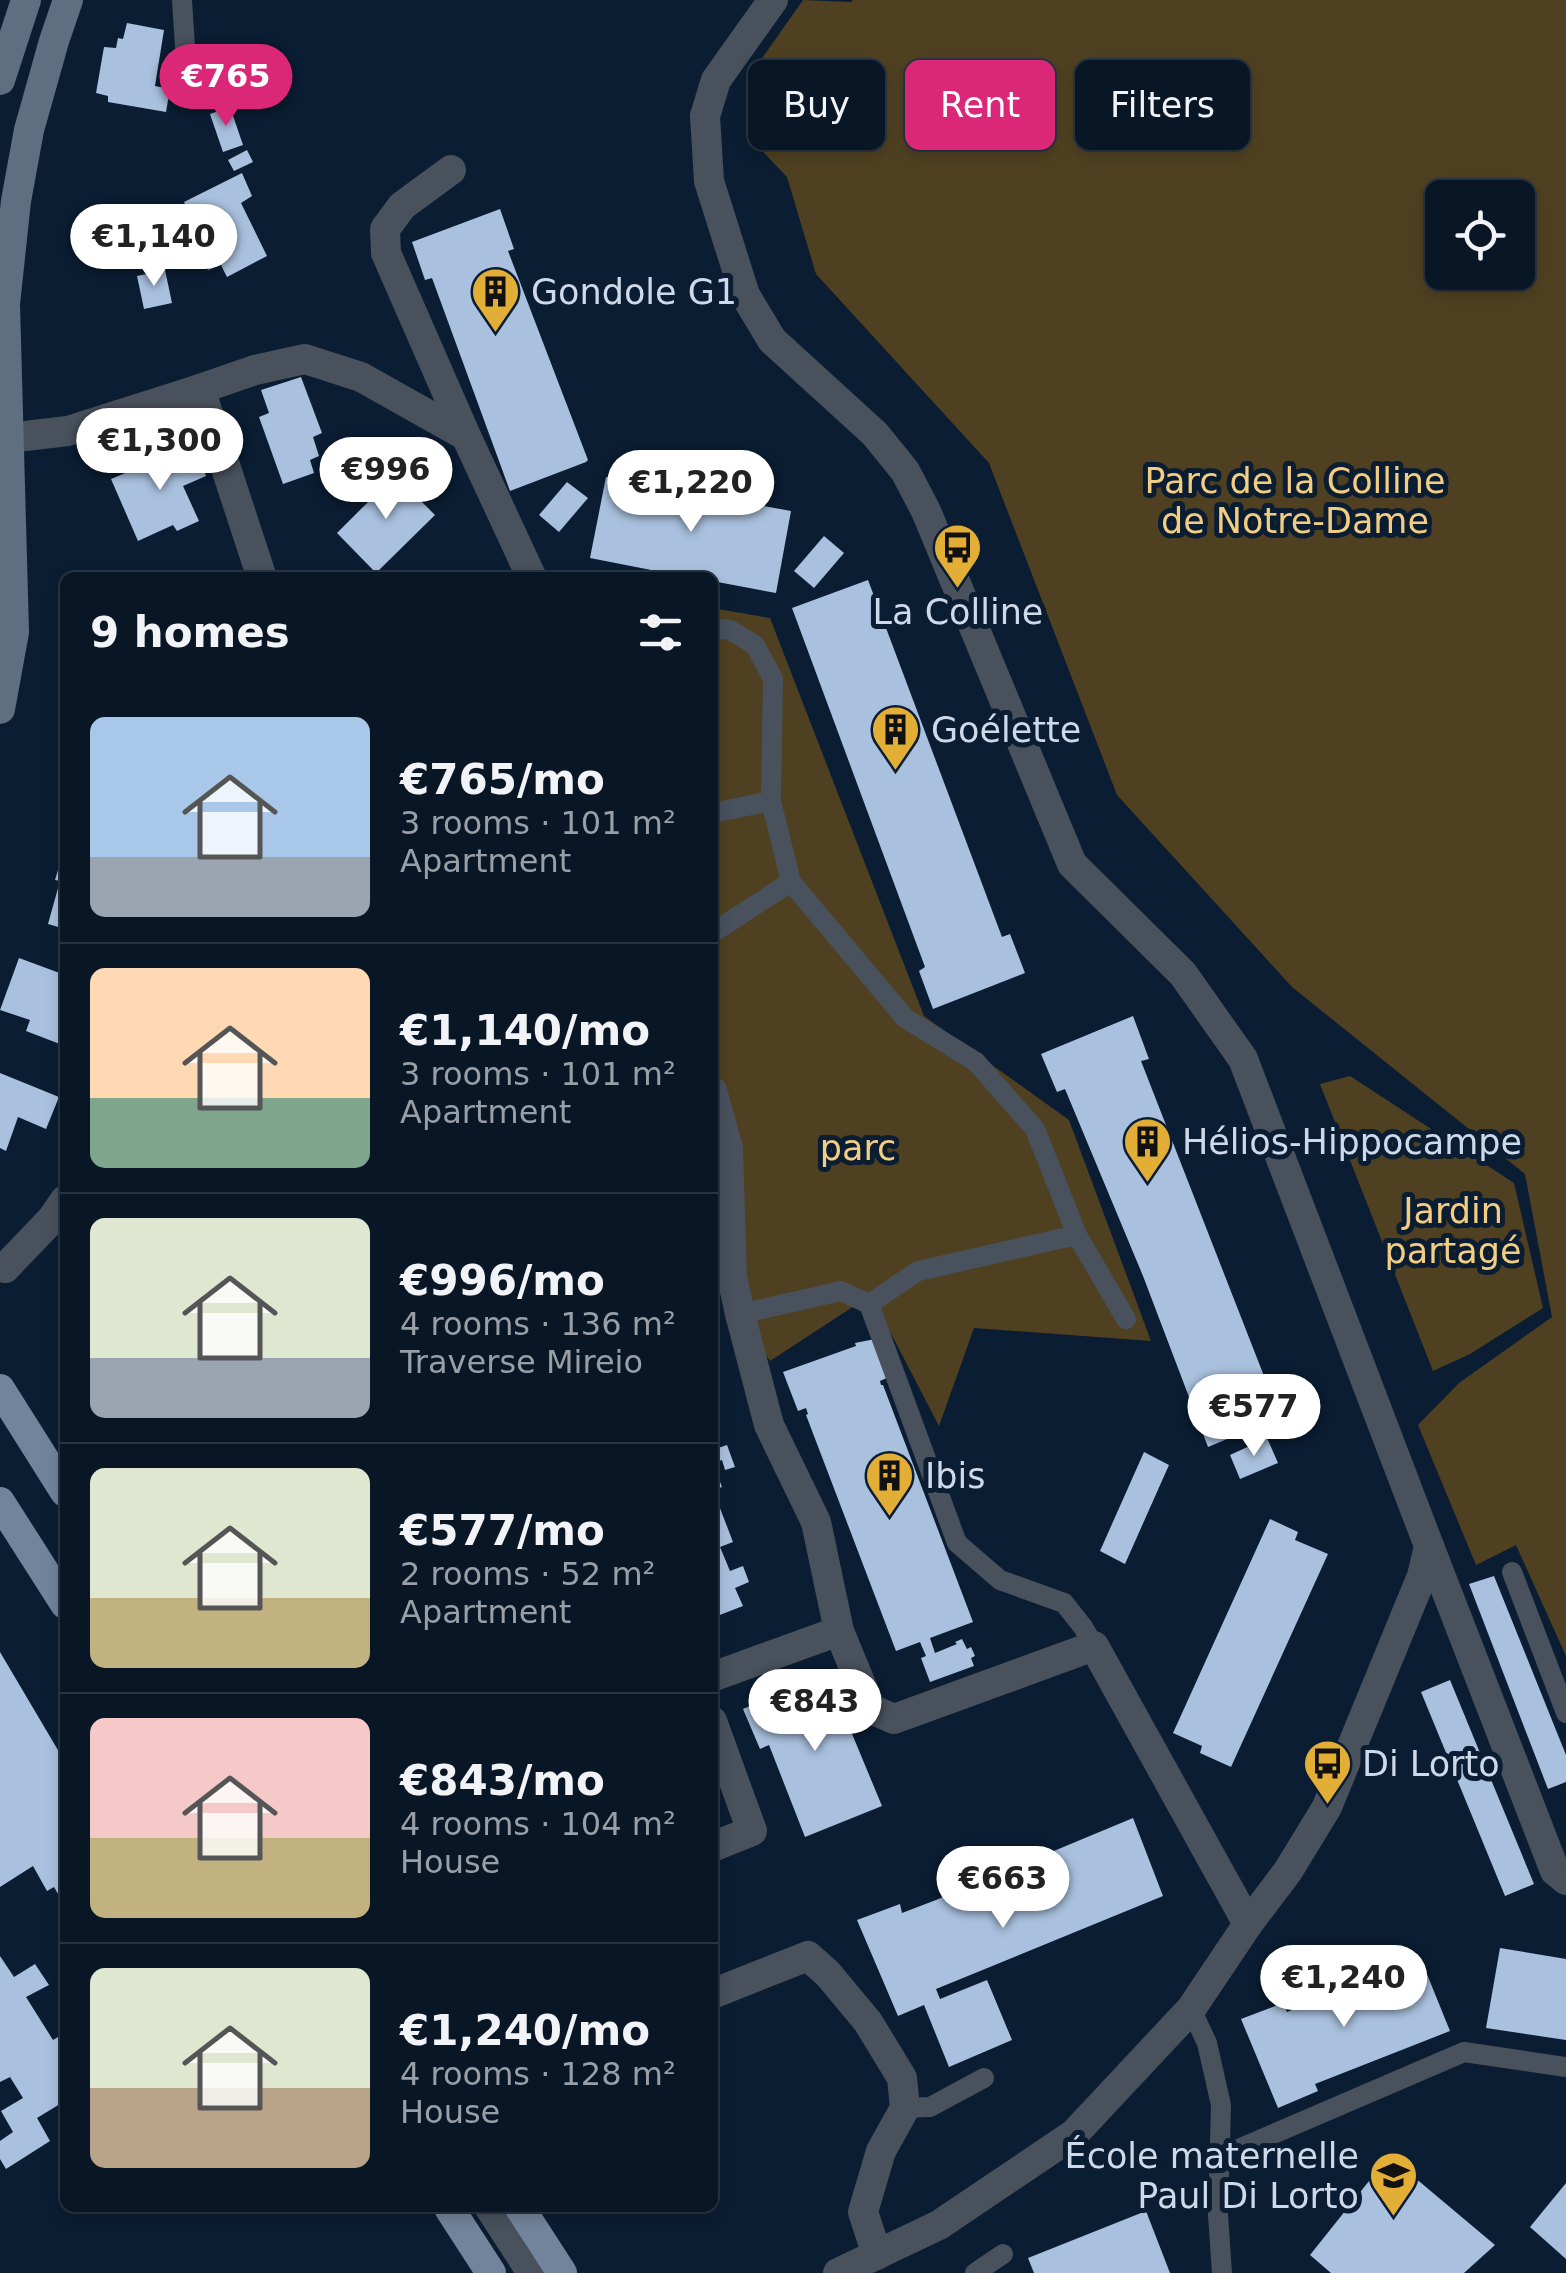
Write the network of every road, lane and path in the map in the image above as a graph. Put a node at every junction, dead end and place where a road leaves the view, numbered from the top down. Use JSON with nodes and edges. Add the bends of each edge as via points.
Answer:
{"nodes":[{"id":1,"x":26,"y":0,"type":"edge"},
{"id":2,"x":68,"y":0,"type":"edge"},
{"id":3,"x":182,"y":0,"type":"edge"},
{"id":4,"x":773,"y":0,"type":"edge"},
{"id":5,"x":185,"y":48,"type":"dead end"},
{"id":6,"x":0,"y":80,"type":"edge"},
{"id":7,"x":452,"y":170,"type":"dead end"},
{"id":8,"x":200,"y":388,"type":"junction"},
{"id":9,"x":466,"y":436,"type":"junction"},
{"id":10,"x":4,"y":438,"type":"edge"},
{"id":11,"x":260,"y":572,"type":"edge"},
{"id":12,"x":529,"y":572,"type":"edge"},
{"id":13,"x":718,"y":629,"type":"edge"},
{"id":14,"x":0,"y":709,"type":"edge"},
{"id":15,"x":770,"y":801,"type":"junction"},
{"id":16,"x":718,"y":812,"type":"edge"},
{"id":17,"x":791,"y":882,"type":"junction"},
{"id":18,"x":718,"y":930,"type":"edge"},
{"id":19,"x":718,"y":1112,"type":"edge"},
{"id":20,"x":60,"y":1208,"type":"edge"},
{"id":21,"x":1077,"y":1234,"type":"junction"},
{"id":22,"x":5,"y":1268,"type":"dead end"},
{"id":23,"x":869,"y":1304,"type":"junction"},
{"id":24,"x":740,"y":1314,"type":"junction"},
{"id":25,"x":1126,"y":1319,"type":"dead end"},
{"id":26,"x":0,"y":1389,"type":"edge"},
{"id":27,"x":60,"y":1484,"type":"edge"},
{"id":28,"x":0,"y":1502,"type":"edge"},
{"id":29,"x":1430,"y":1546,"type":"junction"},
{"id":30,"x":1512,"y":1572,"type":"dead end"},
{"id":31,"x":60,"y":1596,"type":"edge"},
{"id":32,"x":840,"y":1631,"type":"junction"},
{"id":33,"x":1094,"y":1646,"type":"junction"},
{"id":34,"x":718,"y":1675,"type":"edge"},
{"id":35,"x":1566,"y":1712,"type":"edge"},
{"id":36,"x":718,"y":1738,"type":"edge"},
{"id":37,"x":718,"y":1845,"type":"edge"},
{"id":38,"x":1566,"y":1880,"type":"edge"},
{"id":39,"x":1248,"y":1924,"type":"junction"},
{"id":40,"x":718,"y":1992,"type":"edge"},
{"id":41,"x":1191,"y":2009,"type":"junction"},
{"id":42,"x":1566,"y":2067,"type":"edge"},
{"id":43,"x":984,"y":2078,"type":"dead end"},
{"id":44,"x":906,"y":2108,"type":"junction"},
{"id":45,"x":1220,"y":2157,"type":"junction"},
{"id":46,"x":452,"y":2212,"type":"edge"},
{"id":47,"x":493,"y":2212,"type":"edge"},
{"id":48,"x":523,"y":2212,"type":"edge"},
{"id":49,"x":1003,"y":2254,"type":"dead end"},
{"id":50,"x":878,"y":2255,"type":"junction"},
{"id":51,"x":490,"y":2273,"type":"edge"},
{"id":52,"x":532,"y":2273,"type":"edge"},
{"id":53,"x":562,"y":2273,"type":"edge"},
{"id":54,"x":838,"y":2273,"type":"edge"},
{"id":55,"x":975,"y":2273,"type":"edge"},
{"id":56,"x":1222,"y":2273,"type":"edge"}],
"edges":[{"from":1,"to":6,"type":"main road"},
{"from":2,"to":10,"type":"main road","via":[[29,130],[16,202],[4,304]]},
{"from":3,"to":5,"type":"lane"},
{"from":4,"to":29,"type":"street","via":[[716,80],[705,116],[709,181],[745,296],[772,340],[875,434],[905,471],[1072,864],[1183,974],[1243,1059]]},
{"from":7,"to":9,"type":"street","via":[[402,206],[385,228],[386,253]]},
{"from":8,"to":9,"type":"street","via":[[305,359],[361,377]]},
{"from":8,"to":10,"type":"street","via":[[68,431]]},
{"from":8,"to":11,"type":"street"},
{"from":9,"to":12,"type":"street"},
{"from":10,"to":14,"type":"main road","via":[[14,632]]},
{"from":13,"to":15,"type":"lane","via":[[755,645],[773,679]]},
{"from":15,"to":16,"type":"lane"},
{"from":15,"to":17,"type":"lane"},
{"from":17,"to":18,"type":"lane"},
{"from":17,"to":21,"type":"lane","via":[[905,1018],[976,1062],[1034,1129]]},
{"from":19,"to":24,"type":"street","via":[[728,1148],[732,1277]]},
{"from":20,"to":22,"type":"street"},
{"from":21,"to":23,"type":"lane","via":[[918,1271]]},
{"from":21,"to":25,"type":"lane"},
{"from":23,"to":24,"type":"lane","via":[[842,1290]]},
{"from":23,"to":33,"type":"lane","via":[[957,1543],[1000,1580],[1064,1603]]},
{"from":24,"to":32,"type":"street","via":[[769,1425],[816,1522]]},
{"from":26,"to":27,"type":"main road"},
{"from":28,"to":31,"type":"main road"},
{"from":29,"to":38,"type":"street","via":[[1555,1870]]},
{"from":29,"to":39,"type":"street","via":[[1327,1807]]},
{"from":30,"to":35,"type":"lane"},
{"from":32,"to":33,"type":"street","via":[[871,1709],[894,1719]]},
{"from":32,"to":34,"type":"street"},
{"from":33,"to":39,"type":"street"},
{"from":36,"to":37,"type":"street","via":[[752,1831]]},
{"from":39,"to":41,"type":"street"},
{"from":40,"to":44,"type":"street","via":[[808,1956],[868,2022],[902,2078]]},
{"from":41,"to":45,"type":"lane","via":[[1207,2042],[1221,2105]]},
{"from":41,"to":50,"type":"street","via":[[1074,2134],[939,2225]]},
{"from":42,"to":45,"type":"lane","via":[[1464,2052]]},
{"from":43,"to":44,"type":"lane","via":[[930,2108]]},
{"from":44,"to":50,"type":"street","via":[[880,2151],[863,2212]]},
{"from":45,"to":56,"type":"lane"},
{"from":46,"to":51,"type":"main road"},
{"from":47,"to":52,"type":"street"},
{"from":48,"to":53,"type":"main road"},
{"from":49,"to":55,"type":"lane"},
{"from":50,"to":54,"type":"street"}]}
